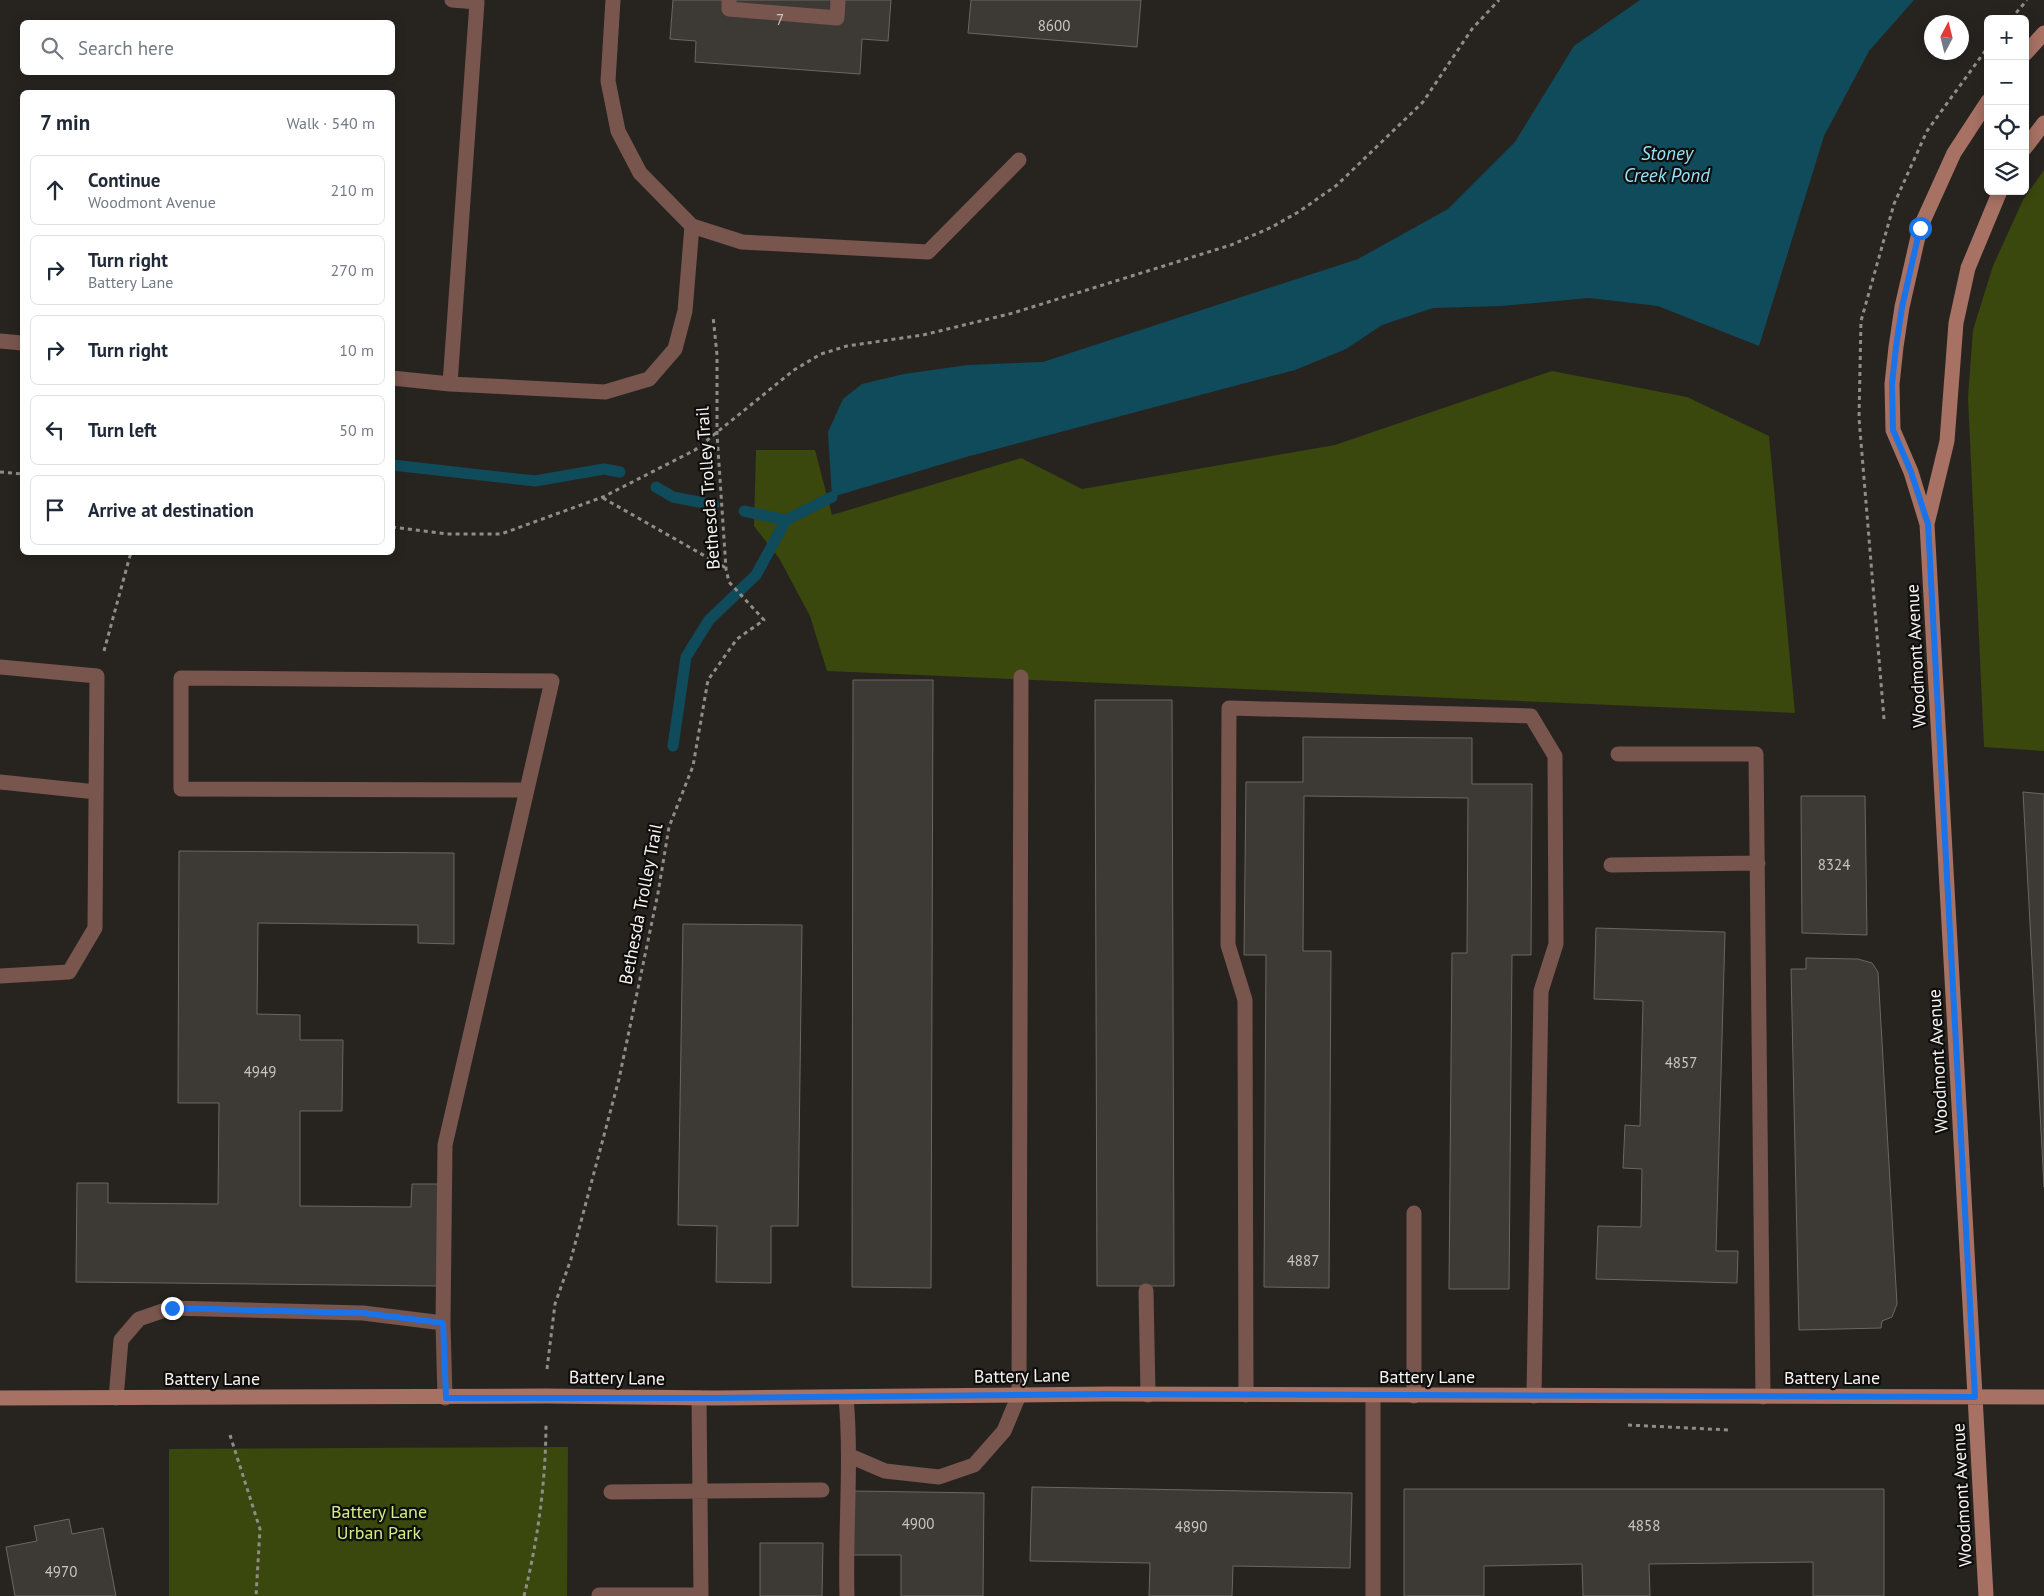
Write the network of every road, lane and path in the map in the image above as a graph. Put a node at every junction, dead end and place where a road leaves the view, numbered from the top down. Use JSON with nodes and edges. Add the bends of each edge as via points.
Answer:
{"nodes":[{"id":1,"x":452,"y":0,"type":"edge"},
{"id":2,"x":614,"y":0,"type":"edge"},
{"id":3,"x":729,"y":0,"type":"edge"},
{"id":4,"x":838,"y":0,"type":"edge"},
{"id":5,"x":1499,"y":0,"type":"edge"},
{"id":6,"x":2027,"y":0,"type":"edge"},
{"id":7,"x":2014,"y":15,"type":"edge"},
{"id":8,"x":2044,"y":33,"type":"edge"},
{"id":9,"x":2029,"y":50,"type":"edge"},
{"id":10,"x":1985,"y":105,"type":"edge"},
{"id":11,"x":2044,"y":123,"type":"edge"},
{"id":12,"x":2029,"y":143,"type":"edge"},
{"id":13,"x":1020,"y":160,"type":"dead end"},
{"id":14,"x":1998,"y":195,"type":"edge"},
{"id":15,"x":692,"y":226,"type":"junction"},
{"id":16,"x":712,"y":308,"type":"dead end"},
{"id":17,"x":0,"y":341,"type":"edge"},
{"id":18,"x":20,"y":343,"type":"edge"},
{"id":19,"x":395,"y":378,"type":"edge"},
{"id":20,"x":450,"y":384,"type":"junction"},
{"id":21,"x":717,"y":434,"type":"junction"},
{"id":22,"x":0,"y":472,"type":"edge"},
{"id":23,"x":20,"y":474,"type":"edge"},
{"id":24,"x":603,"y":497,"type":"junction"},
{"id":25,"x":1928,"y":524,"type":"junction"},
{"id":26,"x":395,"y":527,"type":"edge"},
{"id":27,"x":130,"y":555,"type":"edge"},
{"id":28,"x":726,"y":568,"type":"junction"},
{"id":29,"x":0,"y":667,"type":"edge"},
{"id":30,"x":98,"y":676,"type":"junction"},
{"id":31,"x":1021,"y":677,"type":"dead end"},
{"id":32,"x":1618,"y":754,"type":"dead end"},
{"id":33,"x":0,"y":782,"type":"edge"},
{"id":34,"x":527,"y":790,"type":"junction"},
{"id":35,"x":96,"y":792,"type":"junction"},
{"id":36,"x":1758,"y":863,"type":"junction"},
{"id":37,"x":1611,"y":864,"type":"dead end"},
{"id":38,"x":0,"y":976,"type":"edge"},
{"id":39,"x":1414,"y":1213,"type":"dead end"},
{"id":40,"x":1146,"y":1291,"type":"dead end"},
{"id":41,"x":443,"y":1323,"type":"junction"},
{"id":42,"x":547,"y":1353,"type":"dead end"},
{"id":43,"x":1019,"y":1395,"type":"junction"},
{"id":44,"x":1148,"y":1395,"type":"junction"},
{"id":45,"x":1246,"y":1395,"type":"junction"},
{"id":46,"x":1373,"y":1396,"type":"junction"},
{"id":47,"x":1414,"y":1396,"type":"junction"},
{"id":48,"x":1534,"y":1396,"type":"junction"},
{"id":49,"x":1763,"y":1396,"type":"junction"},
{"id":50,"x":846,"y":1397,"type":"junction"},
{"id":51,"x":1975,"y":1397,"type":"junction"},
{"id":52,"x":2044,"y":1397,"type":"edge"},
{"id":53,"x":0,"y":1398,"type":"edge"},
{"id":54,"x":116,"y":1398,"type":"junction"},
{"id":55,"x":446,"y":1398,"type":"junction"},
{"id":56,"x":699,"y":1398,"type":"junction"},
{"id":57,"x":546,"y":1431,"type":"dead end"},
{"id":58,"x":230,"y":1435,"type":"dead end"},
{"id":59,"x":850,"y":1456,"type":"junction"},
{"id":60,"x":822,"y":1490,"type":"dead end"},
{"id":61,"x":611,"y":1492,"type":"dead end"},
{"id":62,"x":700,"y":1492,"type":"junction"},
{"id":63,"x":599,"y":1595,"type":"edge"},
{"id":64,"x":700,"y":1595,"type":"edge"},
{"id":65,"x":256,"y":1596,"type":"edge"},
{"id":66,"x":524,"y":1596,"type":"edge"},
{"id":67,"x":847,"y":1596,"type":"edge"},
{"id":68,"x":1372,"y":1596,"type":"edge"},
{"id":69,"x":1986,"y":1596,"type":"edge"}],
"edges":[{"from":1,"to":20,"type":"lane","via":[[478,2]]},
{"from":2,"to":15,"type":"lane","via":[[608,81],[618,131],[640,173]]},
{"from":3,"to":4,"type":"lane","via":[[729,9],[837,18]]},
{"from":5,"to":21,"type":"path","via":[[1472,29],[1423,102],[1337,185],[1272,227],[1231,245],[1013,313],[923,335],[847,346],[821,354],[794,370]]},
{"from":6,"to":7,"type":"path"},
{"from":8,"to":9,"type":"street"},
{"from":10,"to":25,"type":"street","name":"Woodmont Avenue","via":[[1954,153],[1920,228],[1896,347],[1892,384],[1893,430]]},
{"from":11,"to":12,"type":"street"},
{"from":13,"to":15,"type":"lane","via":[[928,252],[742,242]]},
{"from":14,"to":25,"type":"street","name":"Woodmont Avenue","via":[[1968,268],[1956,323],[1947,441]]},
{"from":15,"to":20,"type":"lane","via":[[685,311],[675,349],[648,379],[604,392]]},
{"from":16,"to":21,"type":"path","name":"Bethesda Trolley Trail","via":[[717,355]]},
{"from":17,"to":18,"type":"lane"},
{"from":19,"to":20,"type":"lane"},
{"from":21,"to":24,"type":"path","via":[[695,450]]},
{"from":21,"to":28,"type":"path","name":"Bethesda Trolley Trail"},
{"from":22,"to":23,"type":"path"},
{"from":24,"to":26,"type":"path","via":[[501,534],[447,534]]},
{"from":24,"to":28,"type":"path"},
{"from":25,"to":51,"type":"street","name":"Woodmont Avenue"},
{"from":27,"to":30,"type":"path"},
{"from":28,"to":42,"type":"path","name":"Bethesda Trolley Trail","via":[[729,582],[764,620],[736,638],[708,680],[693,766],[669,827],[619,1079],[571,1259],[555,1304]]},
{"from":29,"to":30,"type":"lane"},
{"from":30,"to":35,"type":"lane"},
{"from":31,"to":43,"type":"lane"},
{"from":32,"to":36,"type":"lane","via":[[1756,754]]},
{"from":33,"to":35,"type":"lane"},
{"from":34,"to":34,"type":"lane","via":[[552,682],[181,678],[181,789]]},
{"from":34,"to":41,"type":"lane","via":[[445,1145]]},
{"from":35,"to":38,"type":"lane","via":[[95,928],[69,972]]},
{"from":36,"to":37,"type":"lane"},
{"from":36,"to":49,"type":"lane"},
{"from":39,"to":47,"type":"lane"},
{"from":40,"to":44,"type":"lane"},
{"from":41,"to":54,"type":"lane","via":[[363,1313],[172,1308],[139,1320],[121,1340]]},
{"from":41,"to":55,"type":"lane"},
{"from":43,"to":44,"type":"street","name":"Battery Lane"},
{"from":43,"to":50,"type":"street","name":"Battery Lane"},
{"from":43,"to":59,"type":"lane","via":[[1004,1431],[974,1465],[939,1477],[885,1471]]},
{"from":44,"to":45,"type":"street","name":"Battery Lane"},
{"from":45,"to":46,"type":"street","name":"Battery Lane"},
{"from":45,"to":48,"type":"lane","via":[[1245,1000],[1228,946],[1229,708],[1531,716],[1555,756],[1556,944],[1541,991]]},
{"from":46,"to":47,"type":"street","name":"Battery Lane"},
{"from":46,"to":68,"type":"lane"},
{"from":47,"to":48,"type":"street","name":"Battery Lane"},
{"from":48,"to":49,"type":"street","name":"Battery Lane"},
{"from":49,"to":51,"type":"street","name":"Battery Lane"},
{"from":50,"to":56,"type":"street","name":"Battery Lane"},
{"from":50,"to":59,"type":"lane"},
{"from":51,"to":52,"type":"street","name":"Battery Lane"},
{"from":51,"to":69,"type":"street","name":"Woodmont Avenue"},
{"from":53,"to":54,"type":"street","name":"Battery Lane"},
{"from":54,"to":55,"type":"street","name":"Battery Lane"},
{"from":55,"to":56,"type":"street","name":"Battery Lane"},
{"from":56,"to":62,"type":"lane"},
{"from":57,"to":66,"type":"path","via":[[543,1482]]},
{"from":58,"to":65,"type":"path","via":[[260,1529]]},
{"from":59,"to":67,"type":"lane"},
{"from":60,"to":62,"type":"lane"},
{"from":61,"to":62,"type":"lane"},
{"from":62,"to":64,"type":"lane"},
{"from":63,"to":64,"type":"lane"}]}
